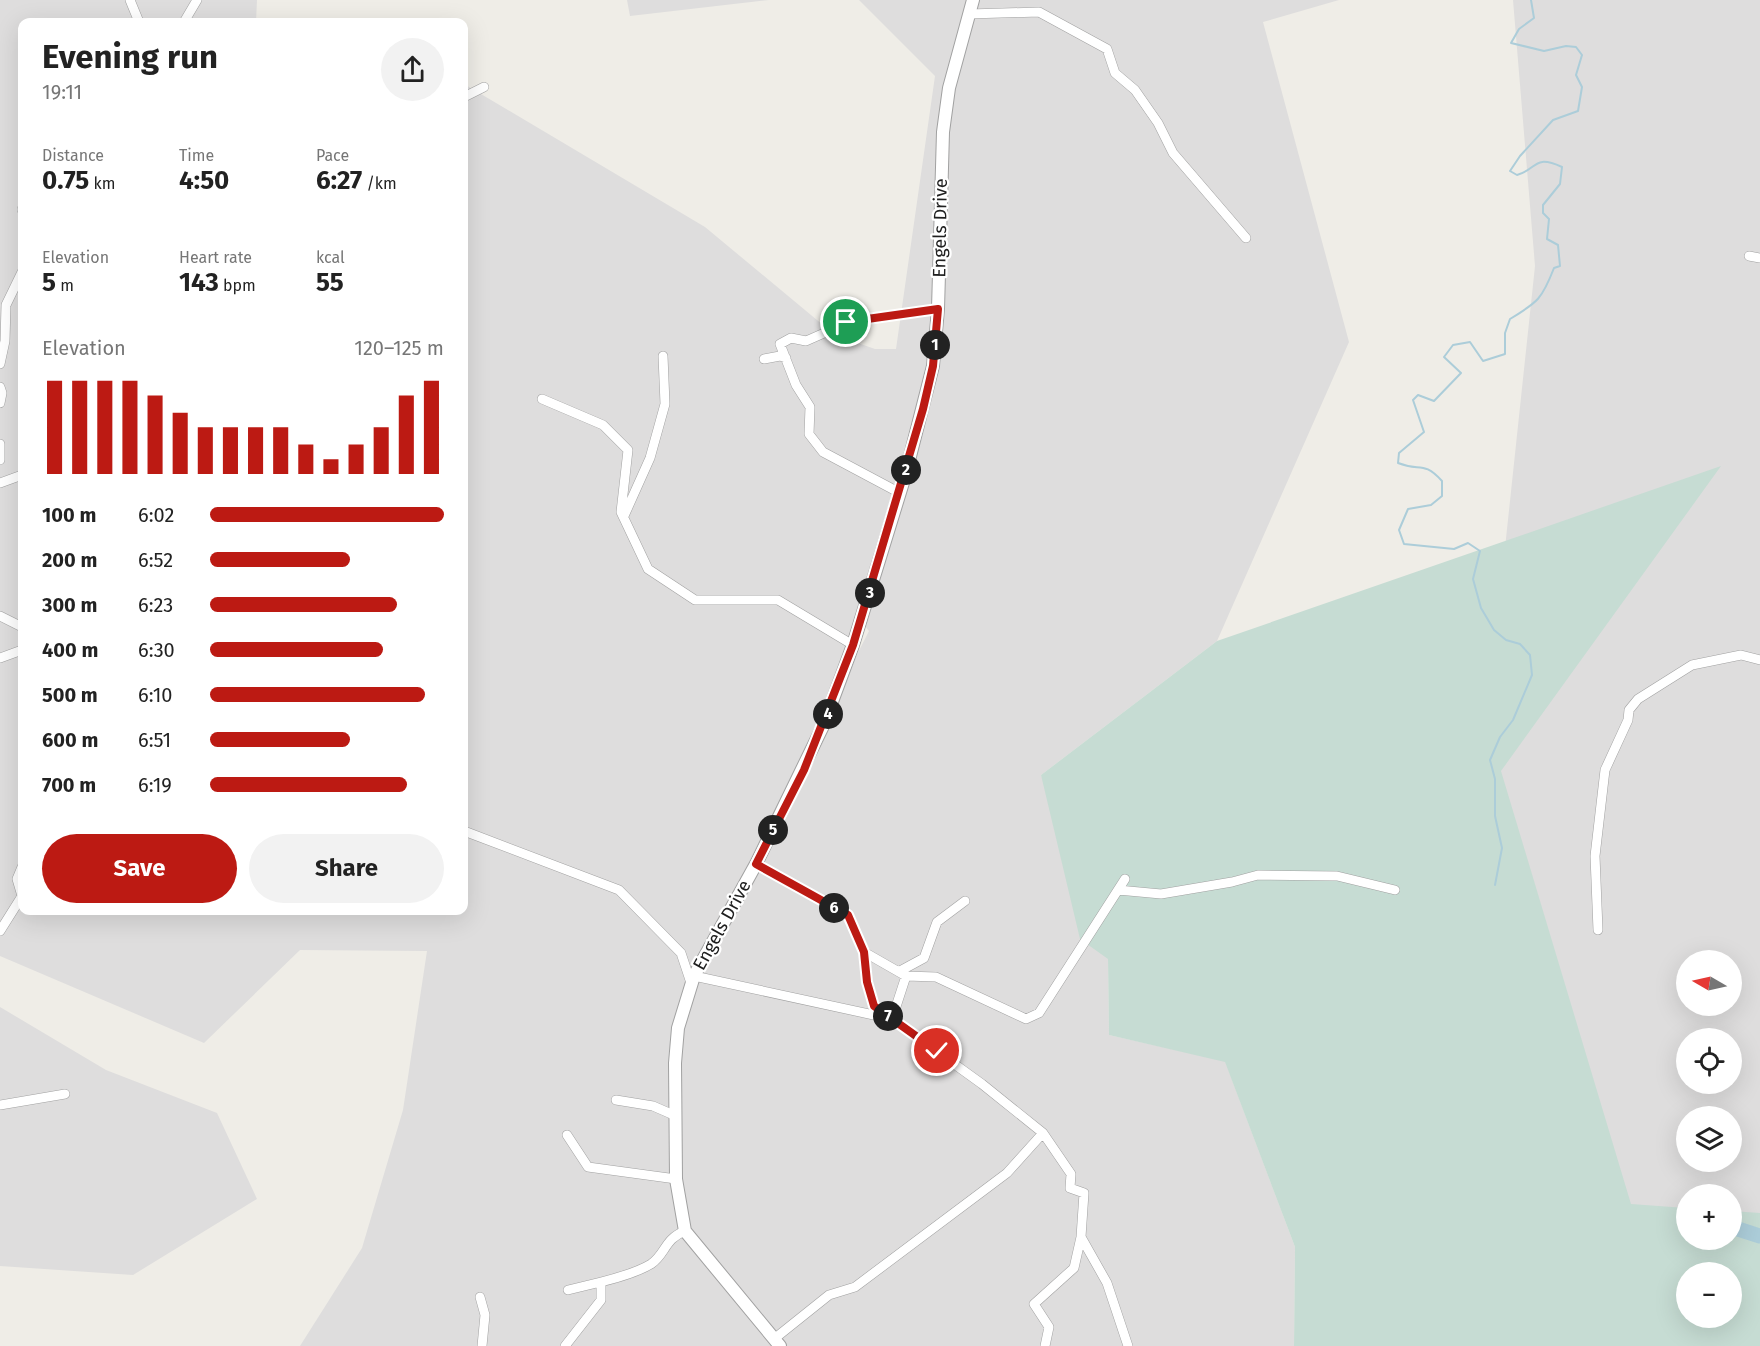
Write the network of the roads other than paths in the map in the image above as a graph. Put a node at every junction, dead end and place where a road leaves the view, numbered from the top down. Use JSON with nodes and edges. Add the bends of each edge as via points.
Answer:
{"nodes":[{"id":1,"x":130,"y":0,"type":"edge"},
{"id":2,"x":197,"y":0,"type":"edge"},
{"id":3,"x":973,"y":0,"type":"edge"},
{"id":4,"x":969,"y":14,"type":"junction"},
{"id":5,"x":137,"y":18,"type":"edge"},
{"id":6,"x":186,"y":18,"type":"edge"},
{"id":7,"x":484,"y":87,"type":"dead end"},
{"id":8,"x":468,"y":95,"type":"edge"},
{"id":9,"x":1246,"y":238,"type":"dead end"},
{"id":10,"x":1749,"y":256,"type":"dead end"},
{"id":11,"x":1760,"y":258,"type":"edge"},
{"id":12,"x":18,"y":280,"type":"edge"},
{"id":13,"x":938,"y":309,"type":"junction"},
{"id":14,"x":663,"y":356,"type":"dead end"},
{"id":15,"x":786,"y":358,"type":"junction"},
{"id":16,"x":764,"y":359,"type":"dead end"},
{"id":17,"x":0,"y":364,"type":"edge"},
{"id":18,"x":0,"y":387,"type":"edge"},
{"id":19,"x":542,"y":399,"type":"dead end"},
{"id":20,"x":0,"y":403,"type":"edge"},
{"id":21,"x":0,"y":444,"type":"edge"},
{"id":22,"x":0,"y":460,"type":"edge"},
{"id":23,"x":18,"y":476,"type":"edge"},
{"id":24,"x":0,"y":483,"type":"edge"},
{"id":25,"x":900,"y":493,"type":"junction"},
{"id":26,"x":623,"y":518,"type":"junction"},
{"id":27,"x":0,"y":616,"type":"edge"},
{"id":28,"x":18,"y":625,"type":"edge"},
{"id":29,"x":853,"y":645,"type":"junction"},
{"id":30,"x":18,"y":651,"type":"edge"},
{"id":31,"x":0,"y":658,"type":"edge"},
{"id":32,"x":1760,"y":660,"type":"edge"},
{"id":33,"x":468,"y":833,"type":"edge"},
{"id":34,"x":756,"y":864,"type":"junction"},
{"id":35,"x":1125,"y":879,"type":"dead end"},
{"id":36,"x":1118,"y":890,"type":"junction"},
{"id":37,"x":1395,"y":890,"type":"dead end"},
{"id":38,"x":965,"y":901,"type":"dead end"},
{"id":39,"x":18,"y":902,"type":"edge"},
{"id":40,"x":1598,"y":930,"type":"dead end"},
{"id":41,"x":0,"y":931,"type":"edge"},
{"id":42,"x":864,"y":952,"type":"junction"},
{"id":43,"x":903,"y":973,"type":"junction"},
{"id":44,"x":693,"y":980,"type":"junction"},
{"id":45,"x":892,"y":1019,"type":"junction"},
{"id":46,"x":65,"y":1094,"type":"dead end"},
{"id":47,"x":616,"y":1100,"type":"dead end"},
{"id":48,"x":0,"y":1105,"type":"edge"},
{"id":49,"x":676,"y":1116,"type":"junction"},
{"id":50,"x":1043,"y":1133,"type":"junction"},
{"id":51,"x":567,"y":1135,"type":"dead end"},
{"id":52,"x":676,"y":1179,"type":"junction"},
{"id":53,"x":685,"y":1232,"type":"junction"},
{"id":54,"x":1081,"y":1238,"type":"junction"},
{"id":55,"x":601,"y":1282,"type":"junction"},
{"id":56,"x":568,"y":1290,"type":"dead end"},
{"id":57,"x":480,"y":1297,"type":"dead end"},
{"id":58,"x":575,"y":1334,"type":"junction"},
{"id":59,"x":777,"y":1342,"type":"edge"},
{"id":60,"x":482,"y":1346,"type":"edge"},
{"id":61,"x":565,"y":1346,"type":"edge"},
{"id":62,"x":579,"y":1346,"type":"edge"},
{"id":63,"x":1045,"y":1346,"type":"edge"},
{"id":64,"x":1128,"y":1346,"type":"edge"}],
"edges":[{"from":1,"to":5,"type":"street"},
{"from":2,"to":6,"type":"street"},
{"from":3,"to":4,"type":"street","name":"Engels Drive"},
{"from":4,"to":9,"type":"street","via":[[1040,12],[1107,49],[1115,73],[1135,90],[1173,153]]},
{"from":4,"to":13,"type":"street","name":"Engels Drive","via":[[949,88],[943,132]]},
{"from":7,"to":8,"type":"street"},
{"from":10,"to":11,"type":"street"},
{"from":12,"to":17,"type":"street","via":[[6,305]]},
{"from":13,"to":15,"type":"street","via":[[843,324],[806,341],[791,338],[780,344]]},
{"from":13,"to":25,"type":"street","name":"Engels Drive","via":[[933,366]]},
{"from":14,"to":26,"type":"street","via":[[665,404],[650,458]]},
{"from":15,"to":16,"type":"street"},
{"from":15,"to":25,"type":"street","via":[[810,407],[809,434],[823,452]]},
{"from":18,"to":20,"type":"street"},
{"from":19,"to":26,"type":"street","via":[[603,425],[628,450]]},
{"from":21,"to":22,"type":"street"},
{"from":23,"to":24,"type":"street"},
{"from":25,"to":29,"type":"street","name":"Engels Drive"},
{"from":26,"to":29,"type":"street","via":[[648,569],[695,600],[778,600]]},
{"from":27,"to":28,"type":"street"},
{"from":29,"to":34,"type":"street","name":"Engels Drive","via":[[809,759]]},
{"from":30,"to":31,"type":"street"},
{"from":32,"to":40,"type":"street","via":[[1741,655],[1692,665],[1638,699],[1629,710],[1629,720],[1605,770],[1595,856]]},
{"from":33,"to":44,"type":"street","via":[[619,890],[681,953]]},
{"from":34,"to":42,"type":"street","via":[[848,915]]},
{"from":34,"to":44,"type":"street","name":"Engels Drive"},
{"from":35,"to":36,"type":"street"},
{"from":36,"to":37,"type":"street","via":[[1161,894],[1258,874],[1336,876]]},
{"from":36,"to":43,"type":"street","via":[[1033,1018],[1026,1019],[936,977]]},
{"from":38,"to":43,"type":"street","via":[[937,922],[924,958]]},
{"from":39,"to":41,"type":"street"},
{"from":42,"to":43,"type":"street"},
{"from":42,"to":45,"type":"street","via":[[874,1006]]},
{"from":43,"to":45,"type":"street"},
{"from":44,"to":45,"type":"street"},
{"from":44,"to":49,"type":"street","name":"Engels Drive","via":[[678,1028]]},
{"from":45,"to":50,"type":"street"},
{"from":46,"to":48,"type":"street"},
{"from":47,"to":49,"type":"street","via":[[653,1106]]},
{"from":49,"to":52,"type":"street","name":"Engels Drive"},
{"from":50,"to":54,"type":"street","via":[[1071,1174],[1070,1188],[1084,1193]]},
{"from":50,"to":59,"type":"street","via":[[1007,1173],[855,1287],[829,1294]]},
{"from":51,"to":52,"type":"street","via":[[588,1167]]},
{"from":52,"to":53,"type":"street","name":"Engels Drive"},
{"from":53,"to":55,"type":"street","via":[[667,1242],[652,1263]]},
{"from":53,"to":59,"type":"street"},
{"from":54,"to":63,"type":"street","via":[[1074,1268],[1034,1304],[1049,1327]]},
{"from":54,"to":64,"type":"street","via":[[1107,1283]]},
{"from":55,"to":56,"type":"street"},
{"from":55,"to":58,"type":"street","via":[[601,1300]]},
{"from":57,"to":60,"type":"street","via":[[485,1315]]},
{"from":58,"to":61,"type":"street"},
{"from":58,"to":62,"type":"street"}]}
